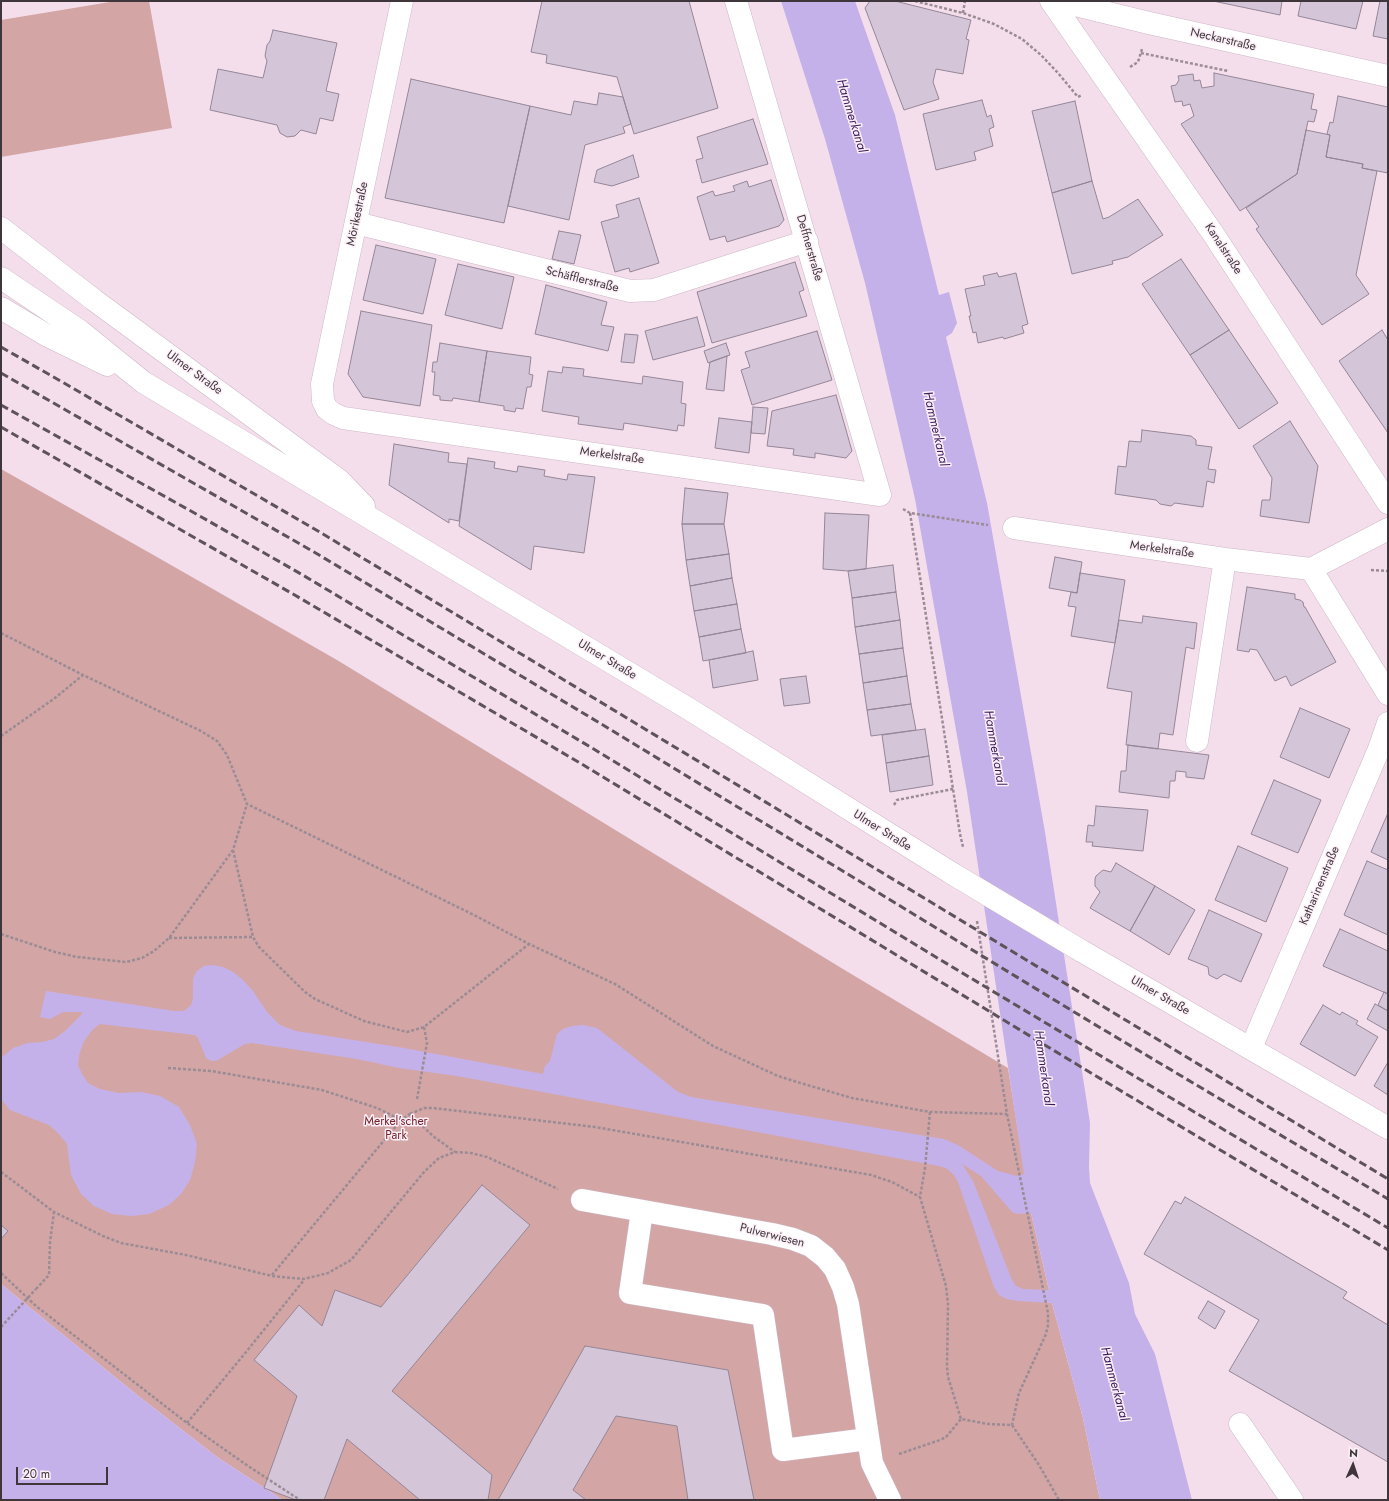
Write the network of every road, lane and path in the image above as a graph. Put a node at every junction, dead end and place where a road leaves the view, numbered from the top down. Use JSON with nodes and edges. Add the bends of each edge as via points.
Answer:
{"nodes":[{"id":1,"x":402,"y":1,"type":"edge"},
{"id":2,"x":736,"y":1,"type":"edge"},
{"id":3,"x":915,"y":1,"type":"edge"},
{"id":4,"x":965,"y":1,"type":"edge"},
{"id":5,"x":1051,"y":1,"type":"edge"},
{"id":6,"x":1059,"y":1,"type":"edge"},
{"id":7,"x":963,"y":12,"type":"junction"},
{"id":8,"x":1149,"y":23,"type":"junction"},
{"id":9,"x":1388,"y":76,"type":"edge"},
{"id":10,"x":1108,"y":81,"type":"junction"},
{"id":11,"x":356,"y":223,"type":"junction"},
{"id":12,"x":1,"y":228,"type":"edge"},
{"id":13,"x":807,"y":241,"type":"junction"},
{"id":14,"x":1,"y":278,"type":"edge"},
{"id":15,"x":1,"y":308,"type":"edge"},
{"id":16,"x":143,"y":382,"type":"junction"},
{"id":17,"x":343,"y":418,"type":"joint"},
{"id":18,"x":880,"y":495,"type":"joint"},
{"id":19,"x":1388,"y":503,"type":"edge"},
{"id":20,"x":381,"y":525,"type":"junction"},
{"id":21,"x":1014,"y":528,"type":"joint"},
{"id":22,"x":1388,"y":529,"type":"edge"},
{"id":23,"x":1225,"y":559,"type":"junction"},
{"id":24,"x":1311,"y":569,"type":"junction"},
{"id":25,"x":1,"y":633,"type":"edge"},
{"id":26,"x":83,"y":675,"type":"junction"},
{"id":27,"x":1388,"y":694,"type":"edge"},
{"id":28,"x":1388,"y":723,"type":"edge"},
{"id":29,"x":1,"y":736,"type":"edge"},
{"id":30,"x":1197,"y":741,"type":"dead end"},
{"id":31,"x":953,"y":789,"type":"junction"},
{"id":32,"x":896,"y":800,"type":"dead end"},
{"id":33,"x":247,"y":804,"type":"junction"},
{"id":34,"x":960,"y":834,"type":"dead end"},
{"id":35,"x":233,"y":850,"type":"junction"},
{"id":36,"x":977,"y":919,"type":"dead end"},
{"id":37,"x":1,"y":934,"type":"edge"},
{"id":38,"x":253,"y":937,"type":"junction"},
{"id":39,"x":169,"y":938,"type":"junction"},
{"id":40,"x":529,"y":944,"type":"junction"},
{"id":41,"x":424,"y":1027,"type":"junction"},
{"id":42,"x":1251,"y":1048,"type":"junction"},
{"id":43,"x":168,"y":1068,"type":"dead end"},
{"id":44,"x":417,"y":1099,"type":"dead end"},
{"id":45,"x":930,"y":1112,"type":"junction"},
{"id":46,"x":410,"y":1114,"type":"junction"},
{"id":47,"x":1007,"y":1114,"type":"junction"},
{"id":48,"x":401,"y":1120,"type":"junction"},
{"id":49,"x":1388,"y":1128,"type":"edge"},
{"id":50,"x":455,"y":1152,"type":"junction"},
{"id":51,"x":1,"y":1172,"type":"edge"},
{"id":52,"x":920,"y":1197,"type":"junction"},
{"id":53,"x":582,"y":1200,"type":"joint"},
{"id":54,"x":642,"y":1211,"type":"junction"},
{"id":55,"x":54,"y":1212,"type":"junction"},
{"id":56,"x":1,"y":1273,"type":"edge"},
{"id":57,"x":272,"y":1276,"type":"junction"},
{"id":58,"x":304,"y":1279,"type":"junction"},
{"id":59,"x":1,"y":1327,"type":"edge"},
{"id":60,"x":961,"y":1419,"type":"junction"},
{"id":61,"x":187,"y":1422,"type":"junction"},
{"id":62,"x":1240,"y":1424,"type":"dead end"},
{"id":63,"x":1012,"y":1425,"type":"junction"},
{"id":64,"x":868,"y":1439,"type":"junction"},
{"id":65,"x":872,"y":1462,"type":"junction"},
{"id":66,"x":300,"y":1500,"type":"edge"},
{"id":67,"x":890,"y":1500,"type":"edge"},
{"id":68,"x":1059,"y":1500,"type":"edge"},
{"id":69,"x":1292,"y":1500,"type":"edge"}],
"edges":[{"from":1,"to":11,"type":"street","name":"Mörikestraße"},
{"from":2,"to":13,"type":"street","name":"Deffnerstraße"},
{"from":3,"to":7,"type":"path"},
{"from":4,"to":7,"type":"path"},
{"from":5,"to":10,"type":"street","name":"Kanalstraße"},
{"from":6,"to":8,"type":"street","name":"Neckarstraße"},
{"from":7,"to":10,"type":"path","via":[[1022,39],[1041,55],[1078,97]]},
{"from":8,"to":9,"type":"street","name":"Neckarstraße"},
{"from":8,"to":10,"type":"path","via":[[1138,62]]},
{"from":10,"to":19,"type":"street","name":"Kanalstraße","via":[[1214,235]]},
{"from":11,"to":13,"type":"street","name":"Schäfflerstraße","via":[[630,291],[654,290]]},
{"from":11,"to":17,"type":"street","name":"Mörikestraße","via":[[322,392],[327,409]]},
{"from":12,"to":20,"type":"street","name":"Ulmer Straße","via":[[94,300],[339,480]]},
{"from":13,"to":18,"type":"street","name":"Deffnerstraße"},
{"from":14,"to":16,"type":"street","name":"Ulmer Straße","via":[[80,331]]},
{"from":15,"to":16,"type":"street","via":[[48,336]]},
{"from":16,"to":20,"type":"street","name":"Ulmer Straße"},
{"from":17,"to":18,"type":"street","name":"Merkelstraße"},
{"from":20,"to":42,"type":"street","name":"Ulmer Straße","bridge":true,"via":[[688,709],[953,874]]},
{"from":21,"to":23,"type":"street","name":"Merkelstraße"},
{"from":21,"to":31,"type":"path","via":[[910,513]]},
{"from":22,"to":24,"type":"street"},
{"from":23,"to":24,"type":"street","name":"Merkelstraße"},
{"from":23,"to":30,"type":"street"},
{"from":24,"to":27,"type":"street"},
{"from":25,"to":26,"type":"path"},
{"from":26,"to":29,"type":"path"},
{"from":26,"to":33,"type":"path","via":[[217,741],[227,755]]},
{"from":28,"to":42,"type":"street","name":"Katharinenstraße"},
{"from":31,"to":32,"type":"path"},
{"from":31,"to":34,"type":"path"},
{"from":33,"to":35,"type":"path"},
{"from":33,"to":40,"type":"path"},
{"from":35,"to":38,"type":"path"},
{"from":35,"to":39,"type":"path"},
{"from":36,"to":47,"type":"path"},
{"from":37,"to":39,"type":"path","via":[[55,952],[126,962],[148,955]]},
{"from":38,"to":39,"type":"path"},
{"from":38,"to":41,"type":"path","via":[[259,947],[315,999],[375,1025],[407,1032]]},
{"from":40,"to":41,"type":"path"},
{"from":40,"to":45,"type":"path","via":[[614,984],[704,1040],[778,1076],[852,1098]]},
{"from":41,"to":44,"type":"path","via":[[426,1043]]},
{"from":42,"to":49,"type":"street","name":"Ulmer Straße"},
{"from":43,"to":48,"type":"path","via":[[211,1071],[322,1090],[377,1108]]},
{"from":45,"to":47,"type":"path"},
{"from":45,"to":52,"type":"path"},
{"from":46,"to":48,"type":"path"},
{"from":46,"to":50,"type":"path"},
{"from":46,"to":52,"type":"path","via":[[424,1108],[433,1108],[595,1127],[871,1175],[892,1182]]},
{"from":47,"to":63,"type":"path","via":[[1048,1313],[1046,1334],[1019,1393]]},
{"from":48,"to":57,"type":"path"},
{"from":50,"to":53,"type":"path","via":[[487,1157]]},
{"from":50,"to":58,"type":"path","via":[[439,1158],[424,1172],[352,1260],[328,1273]]},
{"from":51,"to":55,"type":"path"},
{"from":52,"to":60,"type":"path","via":[[946,1286],[946,1367]]},
{"from":53,"to":54,"type":"street","name":"Pulverwiesen"},
{"from":54,"to":64,"type":"street","name":"Pulverwiesen","via":[[779,1236],[811,1246],[825,1257],[843,1286],[848,1304]]},
{"from":54,"to":64,"type":"street","via":[[630,1293],[763,1315],[783,1450]]},
{"from":55,"to":57,"type":"path","via":[[121,1242]]},
{"from":55,"to":59,"type":"path","bridge":true,"via":[[49,1275]]},
{"from":56,"to":61,"type":"path","via":[[36,1306]]},
{"from":57,"to":58,"type":"path"},
{"from":58,"to":61,"type":"path","via":[[242,1358]]},
{"from":60,"to":63,"type":"path"},
{"from":60,"to":65,"type":"path","via":[[946,1437],[940,1440]]},
{"from":61,"to":66,"type":"path"},
{"from":62,"to":69,"type":"street"},
{"from":63,"to":68,"type":"path","via":[[1040,1465]]},
{"from":64,"to":65,"type":"street","name":"Pulverwiesen"},
{"from":65,"to":67,"type":"street","name":"Pulverwiesen"}]}
